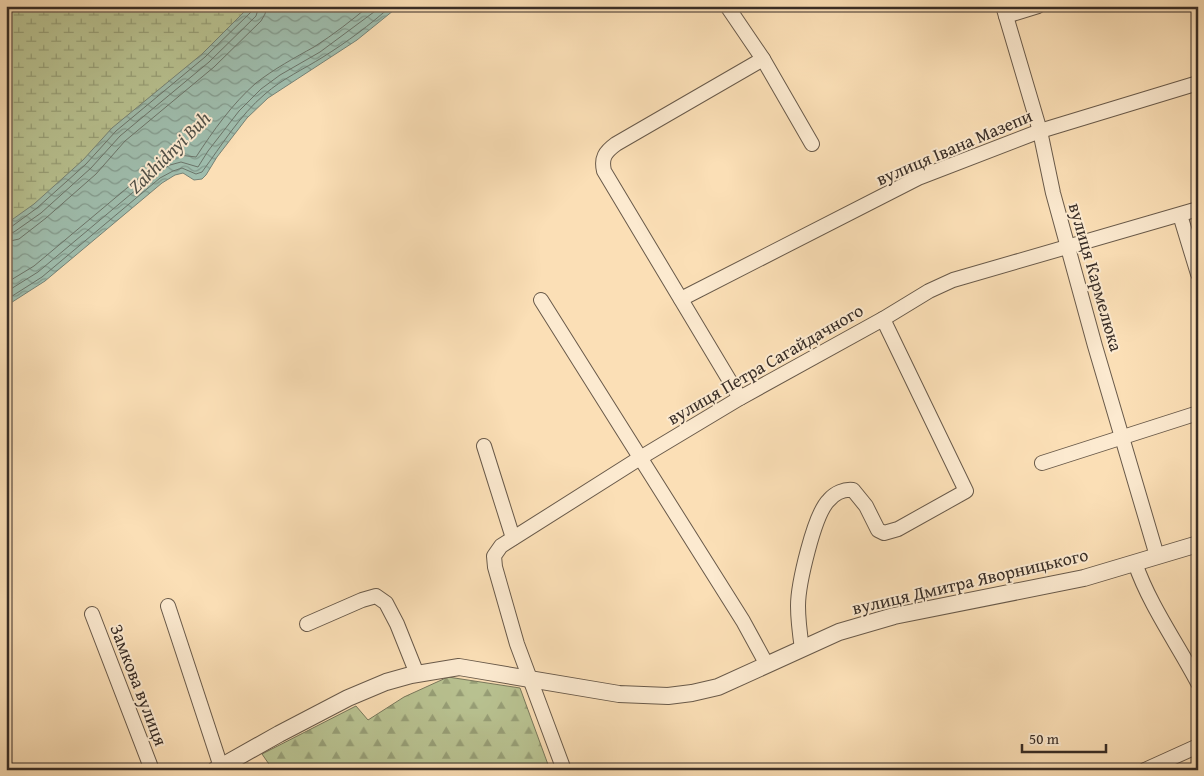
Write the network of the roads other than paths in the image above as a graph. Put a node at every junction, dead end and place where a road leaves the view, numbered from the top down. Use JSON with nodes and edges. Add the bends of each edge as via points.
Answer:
{"nodes":[{"id":1,"x":727,"y":6,"type":"edge"},
{"id":2,"x":1038,"y":6,"type":"edge"},
{"id":3,"x":1004,"y":11,"type":"edge"},
{"id":4,"x":763,"y":60,"type":"junction"},
{"id":5,"x":1198,"y":83,"type":"edge"},
{"id":6,"x":1040,"y":131,"type":"junction"},
{"id":7,"x":812,"y":144,"type":"dead end"},
{"id":8,"x":1198,"y":209,"type":"edge"},
{"id":9,"x":1180,"y":215,"type":"junction"},
{"id":10,"x":1069,"y":248,"type":"junction"},
{"id":11,"x":1198,"y":274,"type":"edge"},
{"id":12,"x":681,"y":299,"type":"junction"},
{"id":13,"x":541,"y":300,"type":"dead end"},
{"id":14,"x":883,"y":319,"type":"junction"},
{"id":15,"x":740,"y":398,"type":"junction"},
{"id":16,"x":1198,"y":413,"type":"edge"},
{"id":17,"x":1123,"y":437,"type":"junction"},
{"id":18,"x":484,"y":446,"type":"dead end"},
{"id":19,"x":640,"y":458,"type":"junction"},
{"id":20,"x":1042,"y":463,"type":"dead end"},
{"id":21,"x":512,"y":538,"type":"junction"},
{"id":22,"x":1198,"y":544,"type":"edge"},
{"id":23,"x":1158,"y":556,"type":"junction"},
{"id":24,"x":1135,"y":563,"type":"junction"},
{"id":25,"x":168,"y":606,"type":"dead end"},
{"id":26,"x":92,"y":614,"type":"dead end"},
{"id":27,"x":307,"y":624,"type":"dead end"},
{"id":28,"x":802,"y":649,"type":"junction"},
{"id":29,"x":767,"y":665,"type":"junction"},
{"id":30,"x":417,"y":674,"type":"junction"},
{"id":31,"x":530,"y":678,"type":"junction"},
{"id":32,"x":1198,"y":683,"type":"edge"},
{"id":33,"x":1198,"y":746,"type":"edge"},
{"id":34,"x":218,"y":768,"type":"edge"},
{"id":35,"x":152,"y":770,"type":"edge"},
{"id":36,"x":564,"y":770,"type":"edge"},
{"id":37,"x":1145,"y":770,"type":"edge"}],
"edges":[{"from":1,"to":4,"type":"street"},
{"from":2,"to":3,"type":"street"},
{"from":3,"to":6,"type":"street","name":"вулиця Кармелюка"},
{"from":4,"to":7,"type":"street"},
{"from":4,"to":12,"type":"street","via":[[616,144],[607,150],[603,158],[604,171]]},
{"from":5,"to":6,"type":"street","name":"вулиця Івана Мазепи"},
{"from":6,"to":10,"type":"street","name":"вулиця Кармелюка"},
{"from":6,"to":12,"type":"street","name":"вулиця Івана Мазепи","via":[[918,178]]},
{"from":8,"to":9,"type":"street","name":"вулиця Петра Сагайдачного"},
{"from":9,"to":10,"type":"street","name":"вулиця Петра Сагайдачного"},
{"from":9,"to":11,"type":"street"},
{"from":10,"to":14,"type":"street","name":"вулиця Петра Сагайдачного","via":[[952,280]]},
{"from":10,"to":17,"type":"street","name":"вулиця Кармелюка"},
{"from":12,"to":15,"type":"street"},
{"from":13,"to":19,"type":"street"},
{"from":14,"to":15,"type":"street","name":"вулиця Петра Сагайдачного"},
{"from":14,"to":28,"type":"street","via":[[966,491],[898,529],[884,533],[878,530],[866,506],[853,490],[847,489],[828,500],[817,523],[800,579],[798,607]]},
{"from":15,"to":19,"type":"street","name":"вулиця Петра Сагайдачного"},
{"from":16,"to":17,"type":"street"},
{"from":17,"to":20,"type":"street"},
{"from":17,"to":23,"type":"street","name":"вулиця Кармелюка"},
{"from":18,"to":21,"type":"street"},
{"from":19,"to":21,"type":"street","name":"вулиця Петра Сагайдачного"},
{"from":19,"to":29,"type":"street","via":[[743,621]]},
{"from":21,"to":31,"type":"street","name":"вулиця Петра Сагайдачного","via":[[496,551],[494,561]]},
{"from":22,"to":23,"type":"street","name":"вулиця Дмитра Яворницького"},
{"from":23,"to":24,"type":"street","name":"вулиця Дмитра Яворницького"},
{"from":24,"to":28,"type":"street","name":"вулиця Дмитра Яворницького","via":[[1084,578],[894,616],[839,632]]},
{"from":24,"to":32,"type":"street","via":[[1141,581]]},
{"from":25,"to":34,"type":"street"},
{"from":26,"to":35,"type":"street","name":"Замкова вулиця"},
{"from":27,"to":30,"type":"street","via":[[376,596],[386,603]]},
{"from":28,"to":29,"type":"street","name":"вулиця Дмитра Яворницького"},
{"from":29,"to":31,"type":"street","name":"вулиця Дмитра Яворницького","via":[[718,687],[668,696],[619,694]]},
{"from":30,"to":31,"type":"street","name":"вулиця Дмитра Яворницького","via":[[459,667]]},
{"from":30,"to":34,"type":"street","name":"вулиця Дмитра Яворницького","via":[[386,682],[348,698]]},
{"from":31,"to":36,"type":"street","name":"вулиця Петра Сагайдачного"},
{"from":33,"to":37,"type":"street"}]}
